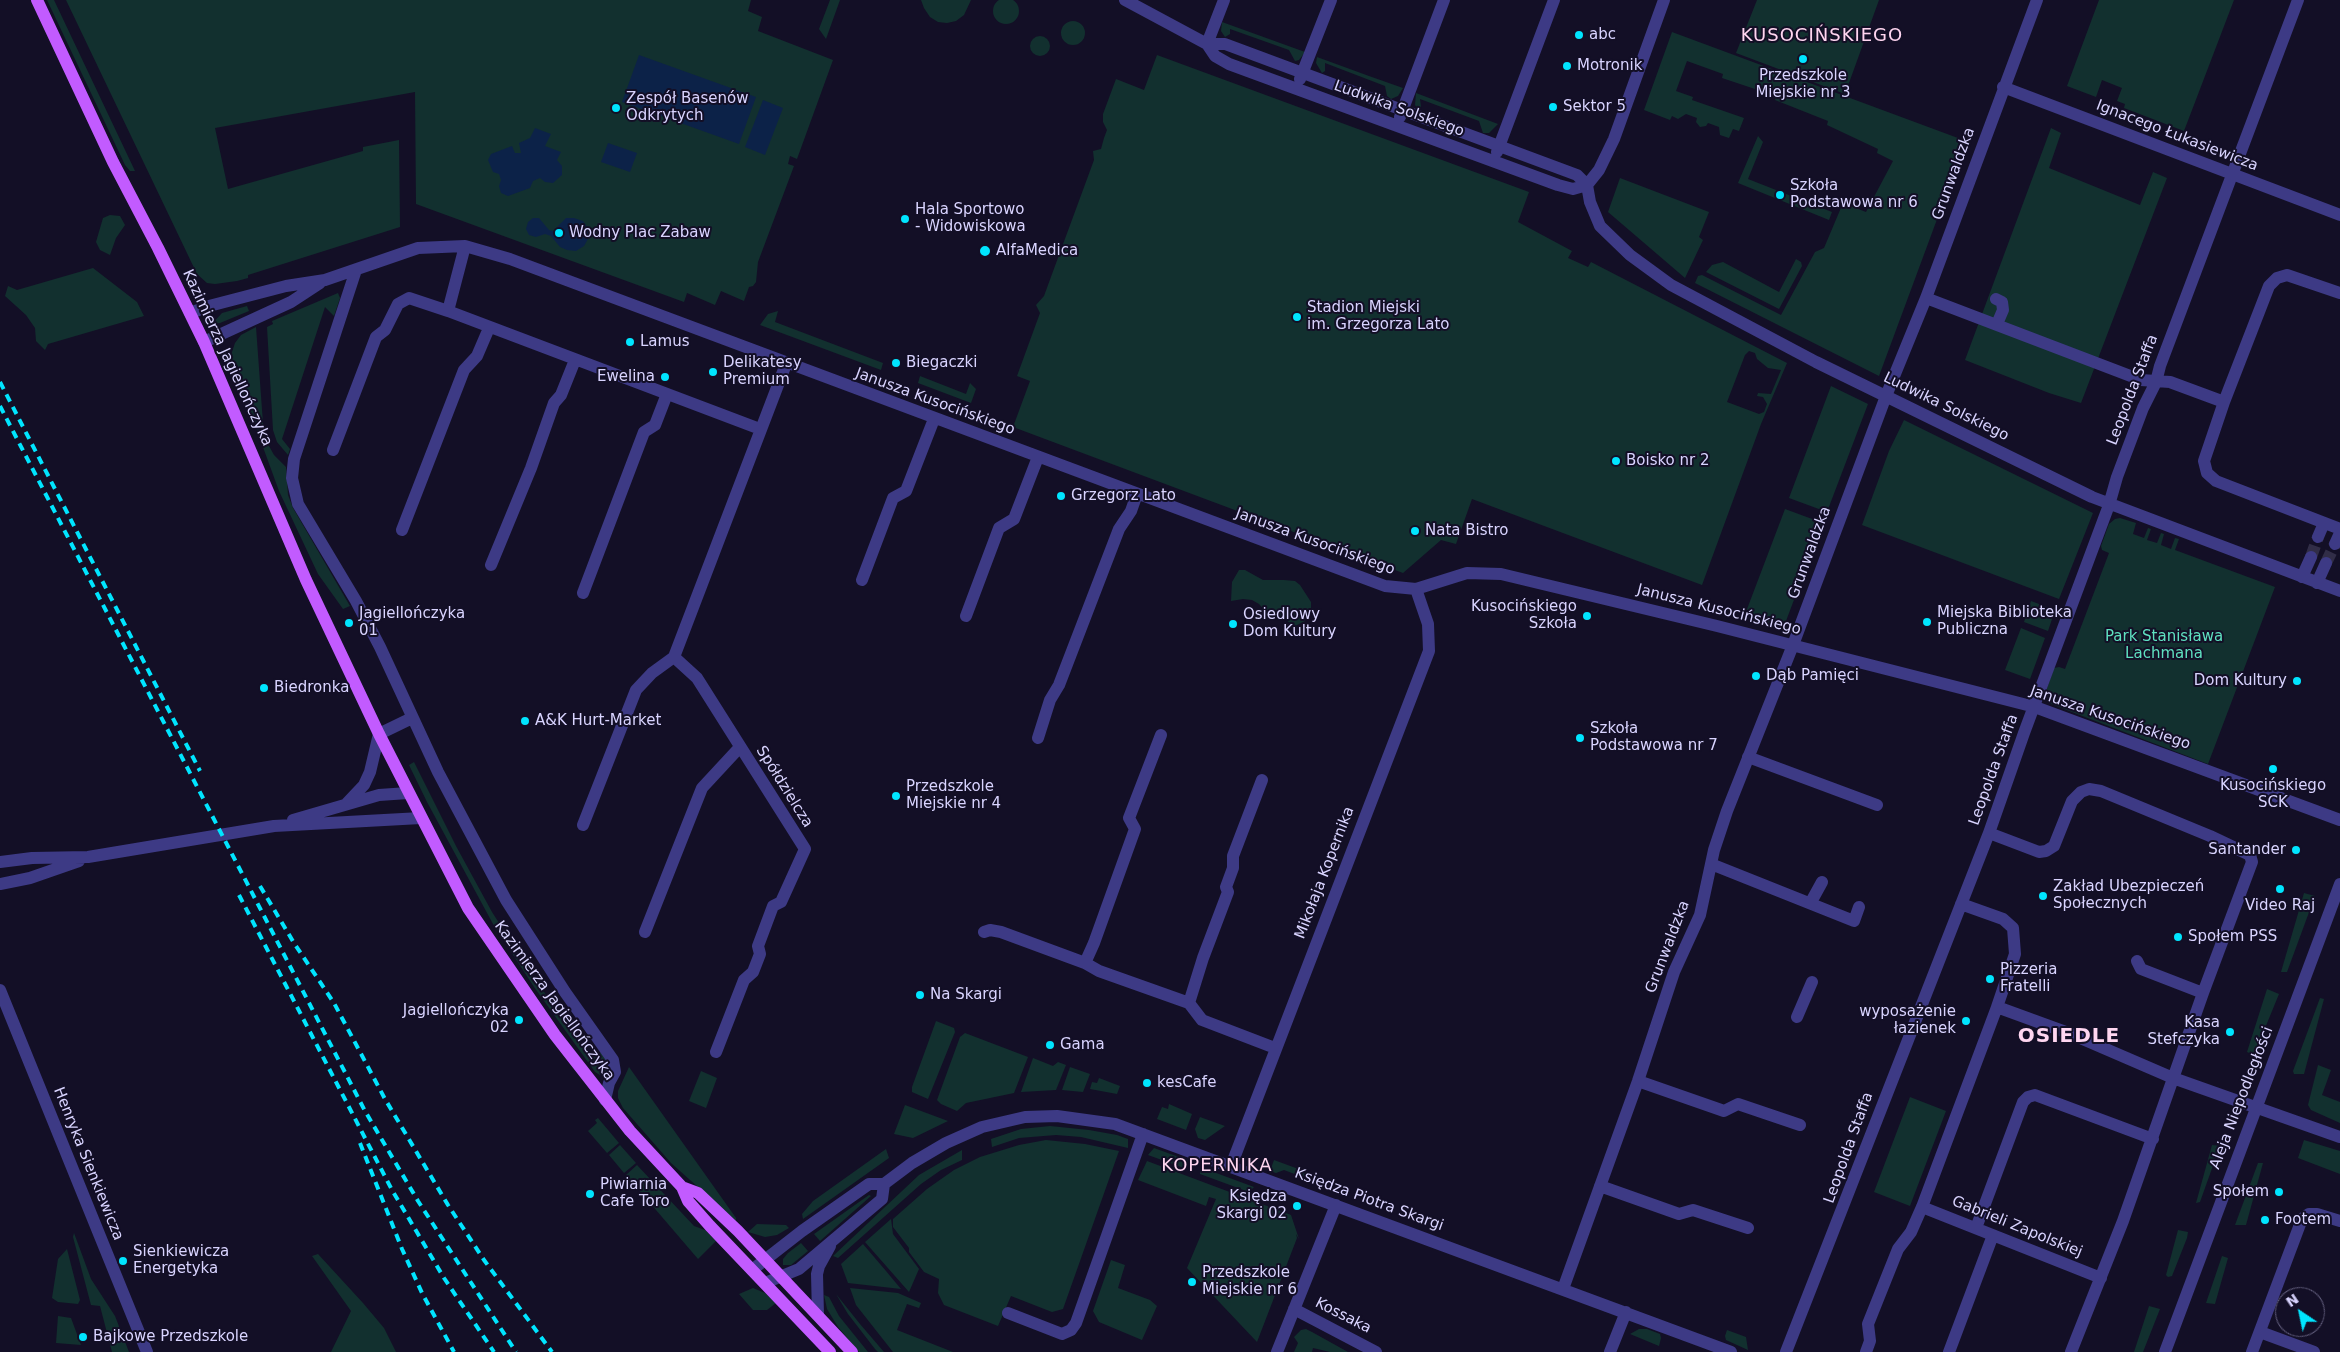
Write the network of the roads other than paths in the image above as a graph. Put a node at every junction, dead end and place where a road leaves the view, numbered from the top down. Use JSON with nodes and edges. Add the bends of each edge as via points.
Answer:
{"nodes":[{"id":1,"x":37,"y":0,"type":"edge"},
{"id":2,"x":1125,"y":0,"type":"edge"},
{"id":3,"x":1224,"y":0,"type":"edge"},
{"id":4,"x":1331,"y":0,"type":"edge"},
{"id":5,"x":1444,"y":0,"type":"edge"},
{"id":6,"x":1554,"y":0,"type":"edge"},
{"id":7,"x":1664,"y":0,"type":"edge"},
{"id":8,"x":2037,"y":0,"type":"edge"},
{"id":9,"x":2298,"y":0,"type":"edge"},
{"id":10,"x":1207,"y":44,"type":"junction"},
{"id":11,"x":1303,"y":72,"type":"junction"},
{"id":12,"x":2003,"y":87,"type":"junction"},
{"id":13,"x":1297,"y":89,"type":"junction"},
{"id":14,"x":1403,"y":109,"type":"junction"},
{"id":15,"x":1396,"y":125,"type":"junction"},
{"id":16,"x":1500,"y":145,"type":"junction"},
{"id":17,"x":1494,"y":161,"type":"junction"},
{"id":18,"x":2232,"y":174,"type":"junction"},
{"id":19,"x":1587,"y":185,"type":"junction"},
{"id":20,"x":2340,"y":215,"type":"edge"},
{"id":21,"x":465,"y":246,"type":"junction"},
{"id":22,"x":356,"y":270,"type":"junction"},
{"id":23,"x":325,"y":280,"type":"junction"},
{"id":24,"x":2340,"y":293,"type":"edge"},
{"id":25,"x":1926,"y":298,"type":"junction"},
{"id":26,"x":1996,"y":299,"type":"dead end"},
{"id":27,"x":448,"y":311,"type":"junction"},
{"id":28,"x":190,"y":313,"type":"junction"},
{"id":29,"x":1998,"y":324,"type":"junction"},
{"id":30,"x":489,"y":328,"type":"junction"},
{"id":31,"x":204,"y":342,"type":"junction"},
{"id":32,"x":575,"y":360,"type":"junction"},
{"id":33,"x":786,"y":364,"type":"junction"},
{"id":34,"x":2156,"y":382,"type":"junction"},
{"id":35,"x":667,"y":394,"type":"junction"},
{"id":36,"x":1886,"y":396,"type":"junction"},
{"id":37,"x":2224,"y":402,"type":"junction"},
{"id":38,"x":934,"y":419,"type":"junction"},
{"id":39,"x":760,"y":429,"type":"junction"},
{"id":40,"x":333,"y":450,"type":"dead end"},
{"id":41,"x":1038,"y":457,"type":"junction"},
{"id":42,"x":1137,"y":494,"type":"junction"},
{"id":43,"x":2109,"y":504,"type":"junction"},
{"id":44,"x":2324,"y":523,"type":"junction"},
{"id":45,"x":402,"y":530,"type":"dead end"},
{"id":46,"x":2338,"y":535,"type":"edge"},
{"id":47,"x":2318,"y":537,"type":"tunnel mouth"},
{"id":48,"x":2311,"y":557,"type":"tunnel mouth"},
{"id":49,"x":2326,"y":563,"type":"tunnel mouth"},
{"id":50,"x":492,"y":565,"type":"dead end"},
{"id":51,"x":2302,"y":577,"type":"junction"},
{"id":52,"x":862,"y":580,"type":"dead end"},
{"id":53,"x":2317,"y":583,"type":"junction"},
{"id":54,"x":1416,"y":589,"type":"junction"},
{"id":55,"x":2340,"y":591,"type":"edge"},
{"id":56,"x":583,"y":593,"type":"dead end"},
{"id":57,"x":966,"y":616,"type":"dead end"},
{"id":58,"x":1793,"y":645,"type":"junction"},
{"id":59,"x":674,"y":656,"type":"junction"},
{"id":60,"x":2035,"y":706,"type":"junction"},
{"id":61,"x":412,"y":718,"type":"junction"},
{"id":62,"x":379,"y":734,"type":"junction"},
{"id":63,"x":1161,"y":735,"type":"dead end"},
{"id":64,"x":1038,"y":738,"type":"dead end"},
{"id":65,"x":740,"y":747,"type":"junction"},
{"id":66,"x":1748,"y":757,"type":"junction"},
{"id":67,"x":1262,"y":780,"type":"dead end"},
{"id":68,"x":408,"y":793,"type":"junction"},
{"id":69,"x":347,"y":803,"type":"junction"},
{"id":70,"x":1877,"y":805,"type":"dead end"},
{"id":71,"x":421,"y":818,"type":"junction"},
{"id":72,"x":2340,"y":820,"type":"edge"},
{"id":73,"x":583,"y":824,"type":"dead end"},
{"id":74,"x":274,"y":826,"type":"junction"},
{"id":75,"x":1989,"y":833,"type":"junction"},
{"id":76,"x":88,"y":857,"type":"junction"},
{"id":77,"x":0,"y":862,"type":"edge"},
{"id":78,"x":1711,"y":864,"type":"junction"},
{"id":79,"x":1822,"y":882,"type":"dead end"},
{"id":80,"x":2340,"y":884,"type":"edge"},
{"id":81,"x":2,"y":887,"type":"edge"},
{"id":82,"x":1811,"y":902,"type":"junction"},
{"id":83,"x":1961,"y":904,"type":"junction"},
{"id":84,"x":1859,"y":907,"type":"dead end"},
{"id":85,"x":645,"y":932,"type":"dead end"},
{"id":86,"x":984,"y":932,"type":"dead end"},
{"id":87,"x":2137,"y":961,"type":"dead end"},
{"id":88,"x":1085,"y":963,"type":"junction"},
{"id":89,"x":1812,"y":982,"type":"dead end"},
{"id":90,"x":0,"y":990,"type":"edge"},
{"id":91,"x":2203,"y":993,"type":"junction"},
{"id":92,"x":1189,"y":1004,"type":"junction"},
{"id":93,"x":1996,"y":1007,"type":"junction"},
{"id":94,"x":1797,"y":1017,"type":"dead end"},
{"id":95,"x":1275,"y":1048,"type":"junction"},
{"id":96,"x":716,"y":1052,"type":"dead end"},
{"id":97,"x":2173,"y":1078,"type":"junction"},
{"id":98,"x":1638,"y":1081,"type":"junction"},
{"id":99,"x":605,"y":1100,"type":"junction"},
{"id":100,"x":2257,"y":1107,"type":"junction"},
{"id":101,"x":1800,"y":1125,"type":"dead end"},
{"id":102,"x":1143,"y":1134,"type":"junction"},
{"id":103,"x":2340,"y":1138,"type":"edge"},
{"id":104,"x":2153,"y":1139,"type":"junction"},
{"id":105,"x":1231,"y":1166,"type":"junction"},
{"id":106,"x":884,"y":1184,"type":"junction"},
{"id":107,"x":1600,"y":1186,"type":"junction"},
{"id":108,"x":682,"y":1187,"type":"junction"},
{"id":109,"x":1336,"y":1206,"type":"junction"},
{"id":110,"x":1922,"y":1207,"type":"junction"},
{"id":111,"x":2340,"y":1221,"type":"edge"},
{"id":112,"x":1748,"y":1228,"type":"dead end"},
{"id":113,"x":1976,"y":1228,"type":"junction"},
{"id":114,"x":1993,"y":1235,"type":"junction"},
{"id":115,"x":833,"y":1240,"type":"junction"},
{"id":116,"x":766,"y":1260,"type":"junction"},
{"id":117,"x":752,"y":1270,"type":"junction"},
{"id":118,"x":782,"y":1277,"type":"junction"},
{"id":119,"x":2101,"y":1278,"type":"junction"},
{"id":120,"x":765,"y":1283,"type":"junction"},
{"id":121,"x":1563,"y":1289,"type":"junction"},
{"id":122,"x":1294,"y":1309,"type":"junction"},
{"id":123,"x":1626,"y":1312,"type":"junction"},
{"id":124,"x":1008,"y":1313,"type":"dead end"},
{"id":125,"x":818,"y":1315,"type":"junction"},
{"id":126,"x":2260,"y":1332,"type":"junction"},
{"id":127,"x":146,"y":1352,"type":"edge"},
{"id":128,"x":830,"y":1352,"type":"edge"},
{"id":129,"x":852,"y":1352,"type":"edge"},
{"id":130,"x":1277,"y":1352,"type":"edge"},
{"id":131,"x":1376,"y":1352,"type":"edge"},
{"id":132,"x":1610,"y":1352,"type":"edge"},
{"id":133,"x":1731,"y":1352,"type":"edge"},
{"id":134,"x":1786,"y":1352,"type":"edge"},
{"id":135,"x":1866,"y":1352,"type":"edge"},
{"id":136,"x":1949,"y":1352,"type":"edge"},
{"id":137,"x":2071,"y":1352,"type":"edge"},
{"id":138,"x":2165,"y":1352,"type":"edge"},
{"id":139,"x":2252,"y":1352,"type":"edge"},
{"id":140,"x":2314,"y":1352,"type":"edge"}],
"edges":[{"from":1,"to":28,"type":"main road","name":"Kazimierza Jagiellończyka","via":[[116,170]]},
{"from":2,"to":10,"type":"street","name":"Ludwika Solskiego"},
{"from":3,"to":10,"type":"street"},
{"from":4,"to":11,"type":"street"},
{"from":5,"to":14,"type":"street"},
{"from":6,"to":16,"type":"street"},
{"from":7,"to":19,"type":"street","via":[[1614,139],[1599,170]]},
{"from":8,"to":12,"type":"street","name":"Grunwaldzka"},
{"from":9,"to":18,"type":"street","name":"Leopolda Staffa"},
{"from":10,"to":11,"type":"street","name":"Ludwika Solskiego","via":[[1225,44]]},
{"from":10,"to":13,"type":"street","name":"Ludwika Solskiego","via":[[1215,56],[1229,64]]},
{"from":11,"to":13,"type":"street"},
{"from":11,"to":14,"type":"street","name":"Ludwika Solskiego"},
{"from":12,"to":18,"type":"street","name":"Ignacego Łukasiewicza"},
{"from":12,"to":25,"type":"street","name":"Grunwaldzka"},
{"from":13,"to":15,"type":"street","name":"Ludwika Solskiego"},
{"from":14,"to":15,"type":"street"},
{"from":14,"to":16,"type":"street","name":"Ludwika Solskiego"},
{"from":15,"to":17,"type":"street","name":"Ludwika Solskiego"},
{"from":16,"to":17,"type":"street"},
{"from":16,"to":19,"type":"street","name":"Ludwika Solskiego","via":[[1577,175]]},
{"from":17,"to":19,"type":"street","name":"Ludwika Solskiego","via":[[1573,189]]},
{"from":18,"to":20,"type":"street","name":"Ignacego Łukasiewicza"},
{"from":18,"to":34,"type":"street","name":"Leopolda Staffa"},
{"from":19,"to":36,"type":"street","name":"Ludwika Solskiego","via":[[1600,226],[1660,278]]},
{"from":21,"to":22,"type":"street","name":"Janusza Kusocińskiego","via":[[418,248]]},
{"from":21,"to":27,"type":"street"},
{"from":21,"to":33,"type":"street","name":"Janusza Kusocińskiego","via":[[510,259]]},
{"from":22,"to":23,"type":"street","name":"Janusza Kusocińskiego"},
{"from":22,"to":61,"type":"street","via":[[294,459],[293,487],[304,515],[356,601]]},
{"from":23,"to":28,"type":"street","name":"Janusza Kusocińskiego","via":[[286,286]]},
{"from":23,"to":31,"type":"street","name":"Janusza Kusocińskiego","via":[[291,302]]},
{"from":24,"to":37,"type":"street","via":[[2286,275],[2277,278],[2269,286]]},
{"from":25,"to":29,"type":"street"},
{"from":25,"to":36,"type":"street","name":"Grunwaldzka"},
{"from":26,"to":29,"type":"street","via":[[2002,302],[2003,310]]},
{"from":27,"to":30,"type":"street"},
{"from":27,"to":40,"type":"street","via":[[409,298],[398,304],[385,330],[376,337]]},
{"from":28,"to":31,"type":"main road","name":"Kazimierza Jagiellończyka"},
{"from":29,"to":34,"type":"street","via":[[2141,380]]},
{"from":30,"to":32,"type":"street"},
{"from":30,"to":45,"type":"street","via":[[477,356],[464,370]]},
{"from":31,"to":62,"type":"main road","name":"Kazimierza Jagiellończyka","via":[[306,580]]},
{"from":32,"to":35,"type":"street"},
{"from":32,"to":50,"type":"street","via":[[561,395],[554,403]]},
{"from":33,"to":38,"type":"street","name":"Janusza Kusocińskiego"},
{"from":33,"to":39,"type":"street"},
{"from":34,"to":37,"type":"street","via":[[2170,382]]},
{"from":34,"to":43,"type":"street","name":"Leopolda Staffa"},
{"from":35,"to":39,"type":"street"},
{"from":35,"to":56,"type":"street","via":[[655,425],[644,432]]},
{"from":36,"to":43,"type":"street","name":"Ludwika Solskiego"},
{"from":36,"to":58,"type":"street","name":"Grunwaldzka"},
{"from":37,"to":44,"type":"street","via":[[2204,461],[2207,473],[2216,481]]},
{"from":38,"to":41,"type":"street","name":"Janusza Kusocińskiego"},
{"from":38,"to":52,"type":"street","via":[[906,491],[893,498]]},
{"from":39,"to":59,"type":"street"},
{"from":41,"to":42,"type":"street","name":"Janusza Kusocińskiego"},
{"from":41,"to":57,"type":"street","via":[[1014,519],[999,528]]},
{"from":42,"to":54,"type":"street","name":"Janusza Kusocińskiego","via":[[1385,586]]},
{"from":42,"to":64,"type":"street","via":[[1119,529]]},
{"from":43,"to":51,"type":"street","name":"Ludwika Solskiego"},
{"from":43,"to":60,"type":"street","name":"Leopolda Staffa"},
{"from":44,"to":46,"type":"street"},
{"from":44,"to":47,"type":"street"},
{"from":48,"to":51,"type":"street"},
{"from":49,"to":53,"type":"street"},
{"from":51,"to":53,"type":"street","name":"Ludwika Solskiego"},
{"from":53,"to":55,"type":"street","name":"Ludwika Solskiego"},
{"from":54,"to":58,"type":"street","name":"Janusza Kusocińskiego","via":[[1467,573],[1501,574]]},
{"from":54,"to":95,"type":"street","name":"Mikołaja Kopernika","via":[[1428,624],[1429,651]]},
{"from":58,"to":60,"type":"street","name":"Janusza Kusocińskiego"},
{"from":58,"to":66,"type":"street","name":"Grunwaldzka"},
{"from":59,"to":65,"type":"street","name":"Spółdzielcza","via":[[697,678]]},
{"from":59,"to":73,"type":"street","via":[[636,690]]},
{"from":60,"to":72,"type":"street","name":"Janusza Kusocińskiego"},
{"from":60,"to":75,"type":"street","name":"Leopolda Staffa"},
{"from":61,"to":62,"type":"street"},
{"from":61,"to":99,"type":"street","via":[[467,830],[506,900],[565,992],[614,1060],[615,1072]]},
{"from":62,"to":68,"type":"main road","name":"Kazimierza Jagiellończyka"},
{"from":62,"to":69,"type":"street","via":[[364,785]]},
{"from":63,"to":88,"type":"street","via":[[1129,818],[1135,829]]},
{"from":65,"to":85,"type":"street","via":[[702,788]]},
{"from":65,"to":96,"type":"street","name":"Spółdzielcza","via":[[805,849],[781,902],[773,906],[758,946],[760,954],[753,972],[744,980]]},
{"from":66,"to":70,"type":"street"},
{"from":66,"to":78,"type":"street","name":"Grunwaldzka"},
{"from":67,"to":92,"type":"street","via":[[1233,856],[1233,868],[1226,887],[1228,892]]},
{"from":68,"to":69,"type":"street","via":[[379,795]]},
{"from":68,"to":71,"type":"main road","name":"Kazimierza Jagiellończyka"},
{"from":69,"to":74,"type":"street"},
{"from":71,"to":74,"type":"street"},
{"from":71,"to":99,"type":"main road","name":"Kazimierza Jagiellończyka","via":[[468,908],[555,1035]]},
{"from":74,"to":76,"type":"street"},
{"from":75,"to":83,"type":"street","name":"Leopolda Staffa"},
{"from":75,"to":91,"type":"street","via":[[2039,852],[2046,851],[2054,846],[2072,801],[2090,789],[2162,815],[2250,856],[2252,862]]},
{"from":76,"to":77,"type":"street"},
{"from":76,"to":81,"type":"street"},
{"from":78,"to":82,"type":"street"},
{"from":78,"to":98,"type":"street","name":"Grunwaldzka","via":[[1700,915],[1674,972]]},
{"from":79,"to":82,"type":"street"},
{"from":80,"to":100,"type":"street","name":"Aleja Niepodległości"},
{"from":82,"to":84,"type":"street","via":[[1854,921]]},
{"from":83,"to":93,"type":"street","via":[[2003,919],[2013,928],[2015,954]]},
{"from":83,"to":134,"type":"street","name":"Leopolda Staffa"},
{"from":86,"to":88,"type":"street","via":[[1001,932]]},
{"from":87,"to":91,"type":"street","via":[[2141,968]]},
{"from":88,"to":92,"type":"street"},
{"from":89,"to":94,"type":"street"},
{"from":90,"to":127,"type":"street","name":"Henryka Sienkiewicza"},
{"from":91,"to":97,"type":"street"},
{"from":92,"to":95,"type":"street","via":[[1202,1020]]},
{"from":93,"to":97,"type":"street","via":[[2071,1034]]},
{"from":93,"to":110,"type":"street"},
{"from":95,"to":105,"type":"street","name":"Mikołaja Kopernika"},
{"from":97,"to":100,"type":"street"},
{"from":97,"to":104,"type":"street"},
{"from":98,"to":101,"type":"street","via":[[1724,1111],[1738,1104]]},
{"from":98,"to":107,"type":"street","name":"Grunwaldzka"},
{"from":99,"to":108,"type":"main road","name":"Kazimierza Jagiellończyka"},
{"from":100,"to":103,"type":"street"},
{"from":100,"to":138,"type":"street","name":"Aleja Niepodległości"},
{"from":102,"to":105,"type":"street","name":"Księdza Piotra Skargi"},
{"from":102,"to":106,"type":"street","name":"Księdza Piotra Skargi","via":[[1088,1119],[1025,1117],[974,1130],[912,1163]]},
{"from":102,"to":124,"type":"street","via":[[1071,1330],[1062,1334]]},
{"from":104,"to":113,"type":"street","via":[[2035,1095],[2028,1097],[2023,1102]]},
{"from":104,"to":119,"type":"street"},
{"from":105,"to":109,"type":"street","name":"Księdza Piotra Skargi"},
{"from":106,"to":115,"type":"street","name":"Księdza Piotra Skargi","via":[[882,1199]]},
{"from":106,"to":116,"type":"street","name":"Księdza Piotra Skargi","via":[[869,1184],[802,1230]]},
{"from":107,"to":112,"type":"street","via":[[1679,1214],[1693,1210]]},
{"from":107,"to":121,"type":"street","name":"Grunwaldzka"},
{"from":108,"to":116,"type":"main road","name":"Kazimierza Jagiellończyka","via":[[698,1194]]},
{"from":108,"to":117,"type":"main road","name":"Kazimierza Jagiellończyka","via":[[688,1201]]},
{"from":109,"to":121,"type":"street","name":"Księdza Piotra Skargi"},
{"from":109,"to":122,"type":"street","name":"Kossaka"},
{"from":110,"to":113,"type":"street","name":"Gabrieli Zapolskiej"},
{"from":110,"to":135,"type":"street","via":[[1911,1232],[1898,1249],[1868,1324],[1870,1340]]},
{"from":111,"to":126,"type":"street","via":[[2317,1214],[2309,1214],[2302,1219]]},
{"from":113,"to":114,"type":"street","name":"Gabrieli Zapolskiej"},
{"from":114,"to":119,"type":"street","name":"Gabrieli Zapolskiej"},
{"from":114,"to":136,"type":"street"},
{"from":115,"to":118,"type":"street","name":"Księdza Piotra Skargi","via":[[799,1269]]},
{"from":115,"to":125,"type":"street","name":"Księdza Piotra Skargi","via":[[817,1274]]},
{"from":116,"to":117,"type":"street","name":"Księdza Piotra Skargi"},
{"from":116,"to":118,"type":"main road","name":"Kazimierza Jagiellończyka"},
{"from":117,"to":120,"type":"main road","name":"Kazimierza Jagiellończyka"},
{"from":118,"to":120,"type":"street","name":"Księdza Piotra Skargi"},
{"from":118,"to":125,"type":"main road","name":"Kazimierza Jagiellończyka"},
{"from":119,"to":137,"type":"street"},
{"from":120,"to":128,"type":"main road","name":"Kazimierza Jagiellończyka"},
{"from":121,"to":123,"type":"street","name":"Księdza Piotra Skargi"},
{"from":122,"to":130,"type":"street","name":"Kossaka"},
{"from":122,"to":131,"type":"street","name":"Kossaka"},
{"from":123,"to":132,"type":"street"},
{"from":123,"to":133,"type":"street","name":"Księdza Piotra Skargi"},
{"from":125,"to":129,"type":"main road","name":"Kazimierza Jagiellończyka"},
{"from":126,"to":139,"type":"street"},
{"from":126,"to":140,"type":"street"}]}
